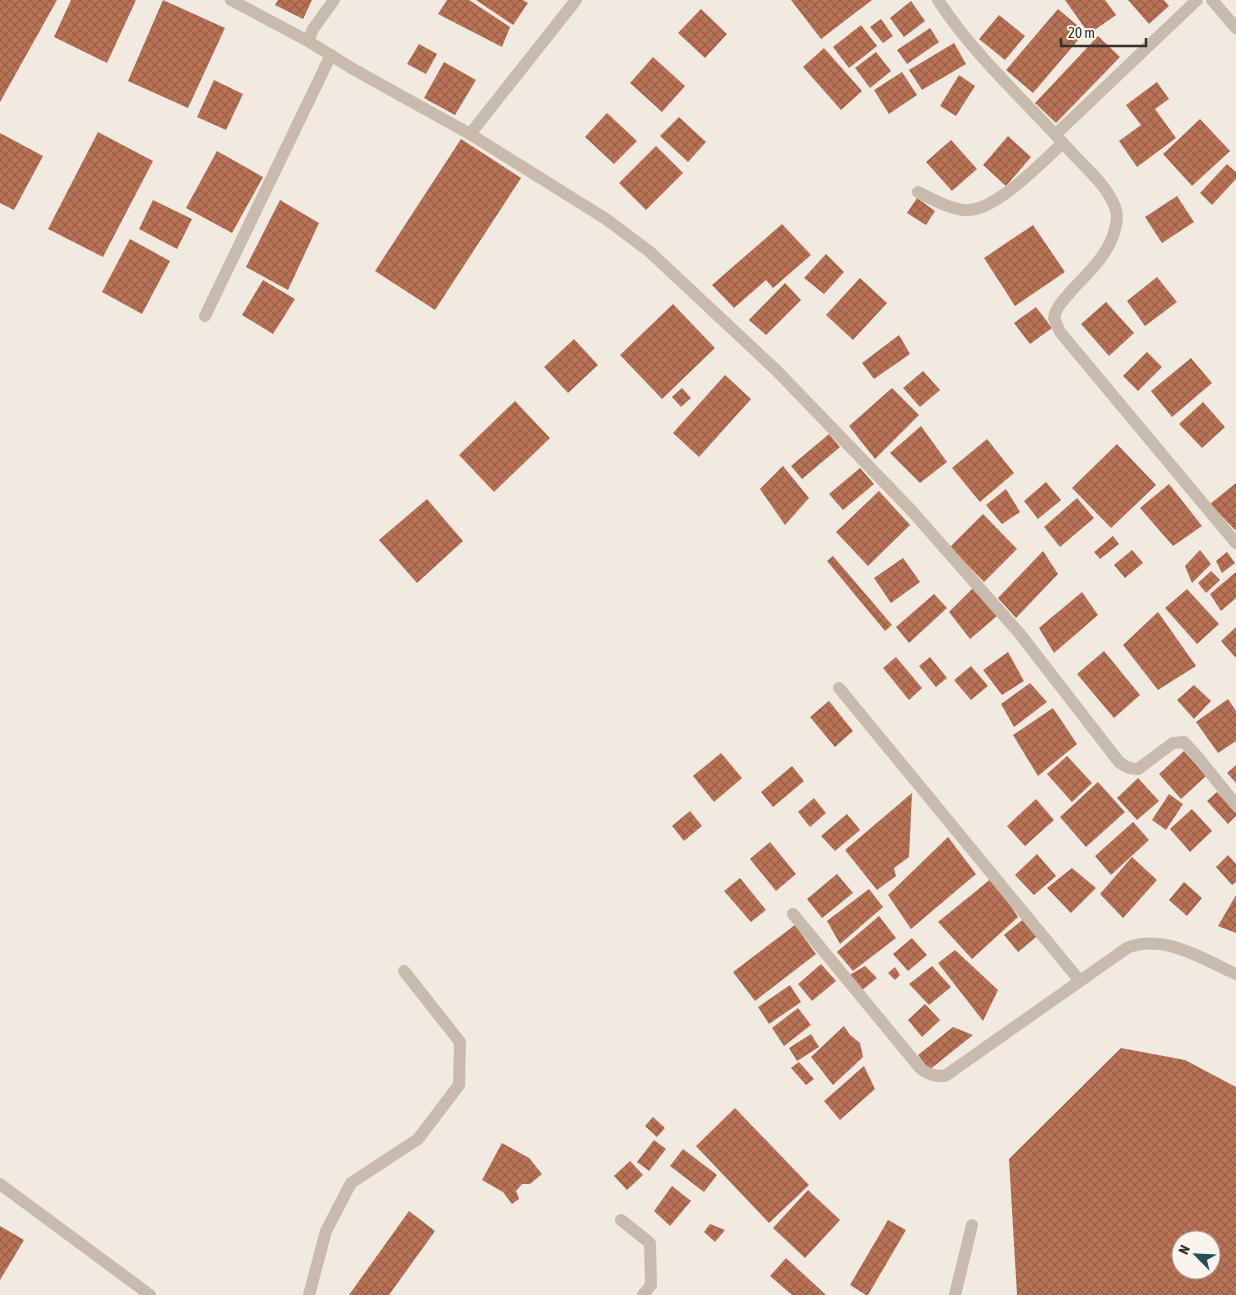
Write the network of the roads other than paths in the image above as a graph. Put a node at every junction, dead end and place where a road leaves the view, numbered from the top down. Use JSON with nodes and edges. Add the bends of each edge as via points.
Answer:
{"nodes":[{"id":1,"x":231,"y":0,"type":"edge"},
{"id":2,"x":334,"y":0,"type":"edge"},
{"id":3,"x":576,"y":0,"type":"edge"},
{"id":4,"x":938,"y":0,"type":"edge"},
{"id":5,"x":1197,"y":0,"type":"edge"},
{"id":6,"x":1212,"y":0,"type":"edge"},
{"id":7,"x":1236,"y":28,"type":"edge"},
{"id":8,"x":308,"y":41,"type":"junction"},
{"id":9,"x":331,"y":55,"type":"junction"},
{"id":10,"x":470,"y":134,"type":"junction"},
{"id":11,"x":1059,"y":138,"type":"junction"},
{"id":12,"x":918,"y":192,"type":"dead end"},
{"id":13,"x":205,"y":316,"type":"dead end"},
{"id":14,"x":1236,"y":542,"type":"edge"},
{"id":15,"x":839,"y":688,"type":"dead end"},
{"id":16,"x":1236,"y":804,"type":"edge"},
{"id":17,"x":793,"y":914,"type":"dead end"},
{"id":18,"x":404,"y":971,"type":"dead end"},
{"id":19,"x":1236,"y":974,"type":"edge"},
{"id":20,"x":1080,"y":981,"type":"junction"},
{"id":21,"x":0,"y":1184,"type":"edge"},
{"id":22,"x":621,"y":1220,"type":"dead end"},
{"id":23,"x":972,"y":1225,"type":"dead end"},
{"id":24,"x":150,"y":1295,"type":"edge"},
{"id":25,"x":309,"y":1295,"type":"edge"},
{"id":26,"x":644,"y":1295,"type":"edge"},
{"id":27,"x":955,"y":1295,"type":"edge"}],
"edges":[{"from":1,"to":8,"type":"street"},
{"from":2,"to":8,"type":"street"},
{"from":3,"to":10,"type":"street"},
{"from":4,"to":11,"type":"street","via":[[968,41]]},
{"from":5,"to":11,"type":"street"},
{"from":6,"to":7,"type":"street"},
{"from":8,"to":9,"type":"street"},
{"from":9,"to":10,"type":"street"},
{"from":9,"to":13,"type":"street"},
{"from":10,"to":16,"type":"street","via":[[606,219],[650,252],[777,371],[911,510],[1014,627],[1119,762],[1125,767],[1138,769],[1173,743],[1184,742]]},
{"from":11,"to":12,"type":"street","via":[[1009,192],[981,208],[965,211]]},
{"from":11,"to":14,"type":"street","via":[[1103,187],[1115,206],[1117,223],[1102,258],[1059,305],[1054,318],[1060,332]]},
{"from":15,"to":20,"type":"street"},
{"from":17,"to":20,"type":"street","via":[[920,1068],[934,1076],[945,1076]]},
{"from":18,"to":25,"type":"street","via":[[460,1042],[460,1085],[418,1139],[351,1182],[326,1232]]},
{"from":19,"to":20,"type":"street","via":[[1179,948],[1137,944]]},
{"from":21,"to":24,"type":"street"},
{"from":22,"to":26,"type":"street","via":[[650,1243],[651,1285]]},
{"from":23,"to":27,"type":"street"}]}
